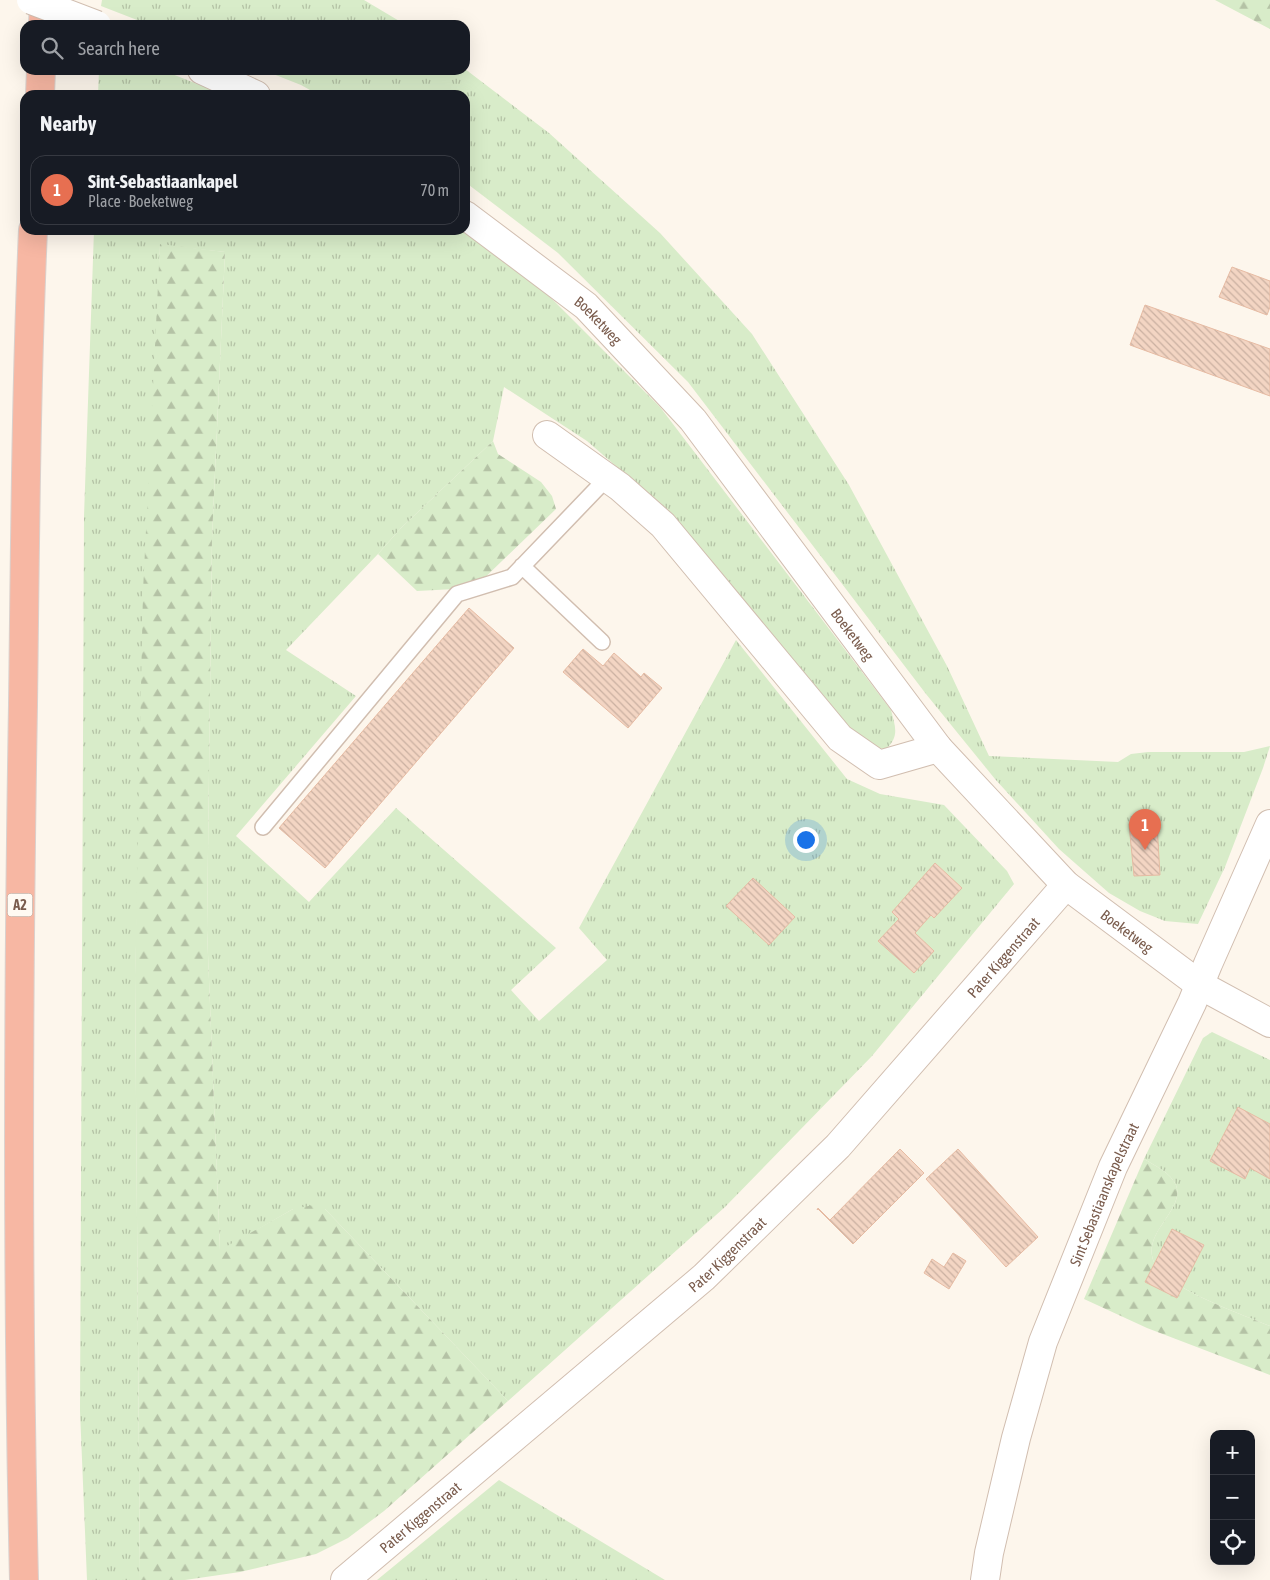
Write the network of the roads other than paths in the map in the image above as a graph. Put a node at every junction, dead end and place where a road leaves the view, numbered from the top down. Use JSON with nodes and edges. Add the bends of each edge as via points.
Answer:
{"nodes":[{"id":1,"x":31,"y":0,"type":"edge"},
{"id":2,"x":44,"y":0,"type":"edge"},
{"id":3,"x":43,"y":20,"type":"edge"},
{"id":4,"x":84,"y":20,"type":"edge"},
{"id":5,"x":41,"y":75,"type":"edge"},
{"id":6,"x":213,"y":75,"type":"edge"},
{"id":7,"x":40,"y":90,"type":"edge"},
{"id":8,"x":245,"y":90,"type":"edge"},
{"id":9,"x":470,"y":219,"type":"edge"},
{"id":10,"x":34,"y":235,"type":"edge"},
{"id":11,"x":547,"y":435,"type":"dead end"},
{"id":12,"x":607,"y":478,"type":"junction"},
{"id":13,"x":522,"y":566,"type":"junction"},
{"id":14,"x":602,"y":642,"type":"dead end"},
{"id":15,"x":938,"y":748,"type":"junction"},
{"id":16,"x":1270,"y":824,"type":"edge"},
{"id":17,"x":263,"y":827,"type":"dead end"},
{"id":18,"x":1066,"y":885,"type":"junction"},
{"id":19,"x":1200,"y":985,"type":"junction"},
{"id":20,"x":1270,"y":1023,"type":"edge"},
{"id":21,"x":24,"y":1580,"type":"edge"},
{"id":22,"x":345,"y":1580,"type":"edge"},
{"id":23,"x":985,"y":1580,"type":"edge"}],
"edges":[{"from":1,"to":4,"type":"street","bridge":true},
{"from":2,"to":3,"type":"highway"},
{"from":5,"to":7,"type":"highway"},
{"from":6,"to":8,"type":"street"},
{"from":9,"to":15,"type":"street","name":"Boeketweg","via":[[586,306],[693,420]]},
{"from":10,"to":21,"type":"highway","number":"A2","via":[[20,886]]},
{"from":11,"to":12,"type":"street"},
{"from":12,"to":13,"type":"lane"},
{"from":12,"to":15,"type":"street","via":[[663,525],[840,738],[879,764]]},
{"from":13,"to":14,"type":"lane"},
{"from":13,"to":17,"type":"lane","via":[[512,577],[457,594]]},
{"from":15,"to":18,"type":"street","name":"Boeketweg"},
{"from":16,"to":19,"type":"street","name":"Sint Sebastiaanskapelstraat"},
{"from":18,"to":19,"type":"street","name":"Boeketweg"},
{"from":18,"to":22,"type":"street","name":"Pater Kiggenstraat","via":[[838,1146],[704,1277]]},
{"from":19,"to":20,"type":"street","name":"Boeketweg"},
{"from":19,"to":23,"type":"street","name":"Sint Sebastiaanskapelstraat","via":[[1113,1167],[1044,1342],[1016,1438]]}]}
